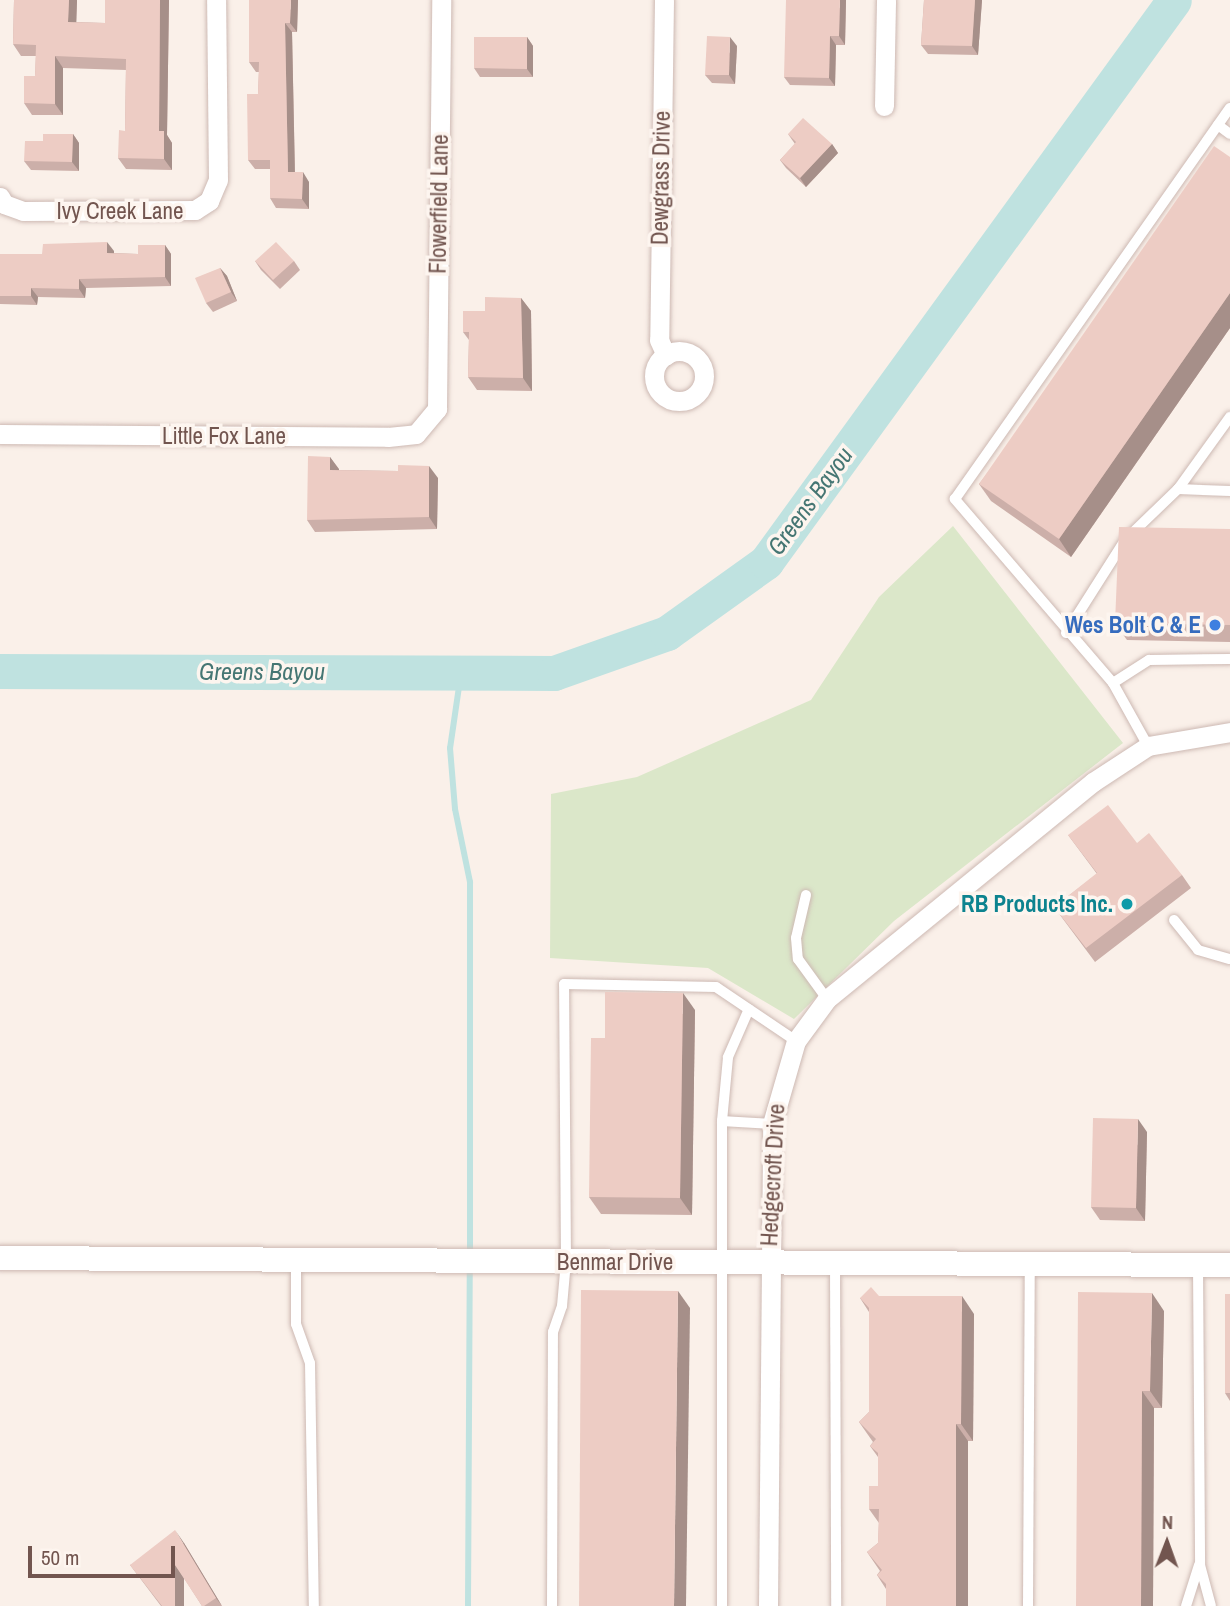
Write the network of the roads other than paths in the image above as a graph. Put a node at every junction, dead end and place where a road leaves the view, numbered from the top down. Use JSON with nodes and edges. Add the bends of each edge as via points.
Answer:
{"nodes":[{"id":1,"x":216,"y":0,"type":"edge"},
{"id":2,"x":441,"y":0,"type":"edge"},
{"id":3,"x":664,"y":0,"type":"edge"},
{"id":4,"x":886,"y":0,"type":"edge"},
{"id":5,"x":884,"y":106,"type":"dead end"},
{"id":6,"x":1230,"y":108,"type":"edge"},
{"id":7,"x":1218,"y":124,"type":"junction"},
{"id":8,"x":1230,"y":134,"type":"edge"},
{"id":9,"x":0,"y":197,"type":"edge"},
{"id":10,"x":666,"y":355,"type":"dead end"},
{"id":11,"x":437,"y":409,"type":"joint"},
{"id":12,"x":1230,"y":417,"type":"edge"},
{"id":13,"x":0,"y":434,"type":"edge"},
{"id":14,"x":1178,"y":489,"type":"junction"},
{"id":15,"x":1230,"y":491,"type":"edge"},
{"id":16,"x":1066,"y":633,"type":"junction"},
{"id":17,"x":1230,"y":659,"type":"edge"},
{"id":18,"x":1113,"y":683,"type":"junction"},
{"id":19,"x":1230,"y":732,"type":"edge"},
{"id":20,"x":1148,"y":746,"type":"junction"},
{"id":21,"x":806,"y":894,"type":"dead end"},
{"id":22,"x":1174,"y":920,"type":"dead end"},
{"id":23,"x":1230,"y":958,"type":"edge"},
{"id":24,"x":827,"y":999,"type":"junction"},
{"id":25,"x":749,"y":1009,"type":"junction"},
{"id":26,"x":796,"y":1041,"type":"junction"},
{"id":27,"x":722,"y":1121,"type":"junction"},
{"id":28,"x":772,"y":1124,"type":"junction"},
{"id":29,"x":0,"y":1258,"type":"edge"},
{"id":30,"x":296,"y":1260,"type":"junction"},
{"id":31,"x":566,"y":1261,"type":"junction"},
{"id":32,"x":725,"y":1262,"type":"junction"},
{"id":33,"x":768,"y":1262,"type":"junction"},
{"id":34,"x":835,"y":1263,"type":"junction"},
{"id":35,"x":1030,"y":1264,"type":"junction"},
{"id":36,"x":1198,"y":1265,"type":"junction"},
{"id":37,"x":1230,"y":1265,"type":"edge"},
{"id":38,"x":1200,"y":1565,"type":"junction"},
{"id":39,"x":314,"y":1606,"type":"edge"},
{"id":40,"x":552,"y":1606,"type":"edge"},
{"id":41,"x":722,"y":1606,"type":"edge"},
{"id":42,"x":768,"y":1606,"type":"edge"},
{"id":43,"x":836,"y":1606,"type":"edge"},
{"id":44,"x":1028,"y":1606,"type":"edge"},
{"id":45,"x":1186,"y":1606,"type":"edge"},
{"id":46,"x":1211,"y":1606,"type":"edge"}],
"edges":[{"from":1,"to":9,"type":"street","name":"Ivy Creek Lane","via":[[218,180],[209,201],[195,210],[23,211],[4,204]]},
{"from":2,"to":11,"type":"street","name":"Flowerfield Lane"},
{"from":3,"to":10,"type":"street","name":"Dewgrass Drive","via":[[659,340]]},
{"from":4,"to":5,"type":"street"},
{"from":6,"to":7,"type":"lane"},
{"from":7,"to":8,"type":"lane"},
{"from":7,"to":16,"type":"lane","via":[[955,499]]},
{"from":11,"to":13,"type":"street","name":"Little Fox Lane","via":[[416,433],[387,437]]},
{"from":12,"to":14,"type":"lane"},
{"from":14,"to":15,"type":"lane"},
{"from":14,"to":16,"type":"lane","via":[[1125,540]]},
{"from":16,"to":18,"type":"lane"},
{"from":17,"to":18,"type":"lane","via":[[1149,660]]},
{"from":18,"to":20,"type":"lane"},
{"from":19,"to":20,"type":"street"},
{"from":20,"to":24,"type":"street","name":"Hedgecroft Drive","via":[[1093,782]]},
{"from":21,"to":24,"type":"lane","via":[[796,938],[798,959]]},
{"from":22,"to":23,"type":"lane","via":[[1198,950]]},
{"from":24,"to":26,"type":"street","name":"Hedgecroft Drive"},
{"from":25,"to":26,"type":"lane"},
{"from":25,"to":27,"type":"lane","via":[[728,1057]]},
{"from":25,"to":31,"type":"lane","via":[[716,987],[703,985],[564,984]]},
{"from":26,"to":28,"type":"street","name":"Hedgecroft Drive"},
{"from":27,"to":28,"type":"lane"},
{"from":27,"to":32,"type":"lane"},
{"from":28,"to":33,"type":"street","name":"Hedgecroft Drive"},
{"from":29,"to":30,"type":"street","name":"Benmar Drive"},
{"from":30,"to":31,"type":"street","name":"Benmar Drive"},
{"from":30,"to":39,"type":"lane","via":[[296,1324],[310,1363]]},
{"from":31,"to":32,"type":"street","name":"Benmar Drive"},
{"from":31,"to":40,"type":"lane","via":[[562,1306],[553,1332]]},
{"from":32,"to":33,"type":"street","name":"Benmar Drive"},
{"from":32,"to":41,"type":"lane"},
{"from":33,"to":34,"type":"street","name":"Benmar Drive"},
{"from":33,"to":42,"type":"street","name":"Hedgecroft Drive"},
{"from":34,"to":35,"type":"street","name":"Benmar Drive"},
{"from":34,"to":43,"type":"lane"},
{"from":35,"to":36,"type":"street","name":"Benmar Drive"},
{"from":35,"to":44,"type":"lane"},
{"from":36,"to":37,"type":"street","name":"Benmar Drive"},
{"from":36,"to":38,"type":"lane"},
{"from":38,"to":45,"type":"lane"},
{"from":38,"to":46,"type":"lane"}]}
